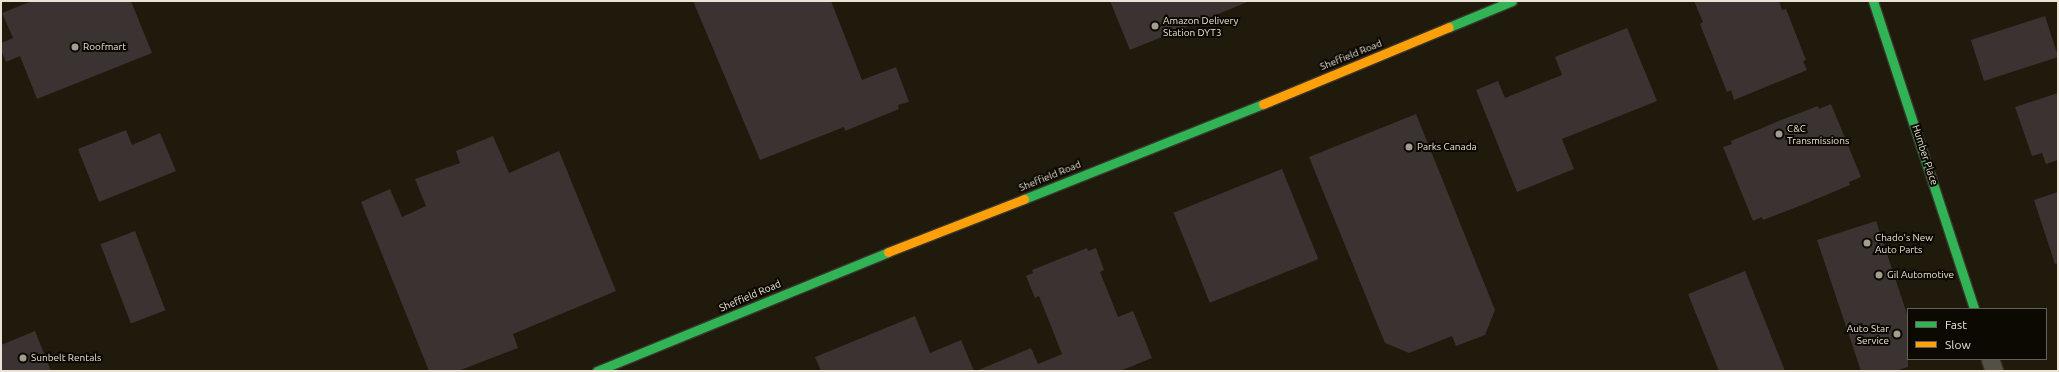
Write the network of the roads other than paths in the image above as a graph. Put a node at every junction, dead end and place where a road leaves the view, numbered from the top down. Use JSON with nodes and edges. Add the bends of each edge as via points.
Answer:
{"nodes":[{"id":1,"x":1512,"y":1,"type":"edge"},
{"id":2,"x":1873,"y":1,"type":"edge"},
{"id":3,"x":1974,"y":308,"type":"edge"},
{"id":4,"x":1990,"y":360,"type":"edge"},
{"id":5,"x":597,"y":371,"type":"edge"},
{"id":6,"x":1994,"y":371,"type":"edge"}],
"edges":[{"from":1,"to":5,"type":"street","name":"Sheffield Road"},
{"from":2,"to":3,"type":"street","name":"Humber Place"},
{"from":4,"to":6,"type":"street"}]}
